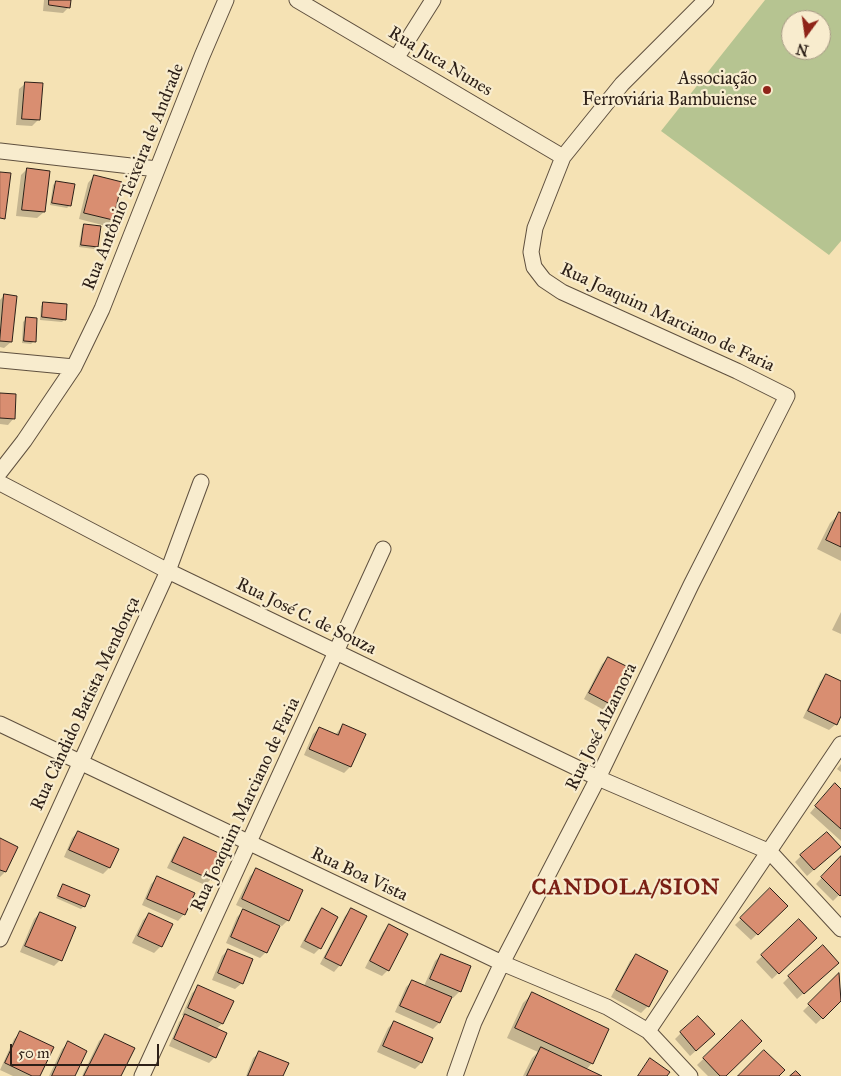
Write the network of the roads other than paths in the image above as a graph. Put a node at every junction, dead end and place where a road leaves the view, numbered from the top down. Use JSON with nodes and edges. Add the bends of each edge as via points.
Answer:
{"nodes":[{"id":1,"x":226,"y":0,"type":"edge"},
{"id":2,"x":297,"y":0,"type":"edge"},
{"id":3,"x":433,"y":0,"type":"edge"},
{"id":4,"x":706,"y":0,"type":"edge"},
{"id":5,"x":397,"y":57,"type":"junction"},
{"id":6,"x":0,"y":151,"type":"edge"},
{"id":7,"x":563,"y":158,"type":"junction"},
{"id":8,"x":157,"y":169,"type":"junction"},
{"id":9,"x":0,"y":360,"type":"edge"},
{"id":10,"x":74,"y":367,"type":"junction"},
{"id":11,"x":787,"y":396,"type":"joint"},
{"id":12,"x":0,"y":472,"type":"edge"},
{"id":13,"x":201,"y":482,"type":"dead end"},
{"id":14,"x":0,"y":483,"type":"edge"},
{"id":15,"x":383,"y":549,"type":"dead end"},
{"id":16,"x":168,"y":571,"type":"junction"},
{"id":17,"x":336,"y":652,"type":"junction"},
{"id":18,"x":0,"y":724,"type":"edge"},
{"id":19,"x":841,"y":744,"type":"edge"},
{"id":20,"x":79,"y":762,"type":"junction"},
{"id":21,"x":598,"y":778,"type":"junction"},
{"id":22,"x":249,"y":844,"type":"junction"},
{"id":23,"x":770,"y":852,"type":"junction"},
{"id":24,"x":841,"y":929,"type":"edge"},
{"id":25,"x":0,"y":939,"type":"edge"},
{"id":26,"x":502,"y":963,"type":"junction"},
{"id":27,"x":648,"y":1031,"type":"junction"},
{"id":28,"x":142,"y":1076,"type":"edge"},
{"id":29,"x":455,"y":1076,"type":"edge"},
{"id":30,"x":690,"y":1076,"type":"edge"}],
"edges":[{"from":1,"to":8,"type":"street","name":"Rua Antônio Teixeira de Andrade"},
{"from":2,"to":5,"type":"street","name":"Rua Juca Nunes"},
{"from":3,"to":5,"type":"street"},
{"from":4,"to":7,"type":"street","name":"Rua Joaquim Marciano de Faria","via":[[622,84]]},
{"from":5,"to":7,"type":"street","name":"Rua Juca Nunes"},
{"from":6,"to":8,"type":"street"},
{"from":7,"to":11,"type":"street","name":"Rua Joaquim Marciano de Faria","via":[[535,228],[530,252],[534,267],[544,280],[562,292]]},
{"from":8,"to":10,"type":"street","name":"Rua Antônio Teixeira de Andrade","via":[[105,301]]},
{"from":9,"to":10,"type":"street"},
{"from":10,"to":12,"type":"street","name":"Rua Antônio Teixeira de Andrade"},
{"from":11,"to":21,"type":"street","name":"Rua José Alzamora"},
{"from":13,"to":16,"type":"street","name":"Rua Cândido Batista Mendonça"},
{"from":14,"to":16,"type":"street","name":"Rua José C. de Souza"},
{"from":15,"to":17,"type":"street","name":"Rua Joaquim Marciano de Faria"},
{"from":16,"to":17,"type":"street","name":"Rua José C. de Souza"},
{"from":16,"to":20,"type":"street","name":"Rua Cândido Batista Mendonça"},
{"from":17,"to":21,"type":"street","name":"Rua José C. de Souza"},
{"from":17,"to":22,"type":"street","name":"Rua Joaquim Marciano de Faria"},
{"from":18,"to":20,"type":"street","name":"Rua Boa Vista"},
{"from":19,"to":23,"type":"street"},
{"from":20,"to":22,"type":"street","name":"Rua Boa Vista"},
{"from":20,"to":25,"type":"street","name":"Rua Cândido Batista Mendonça"},
{"from":21,"to":23,"type":"street","name":"Rua José C. de Souza"},
{"from":21,"to":26,"type":"street","name":"Rua José Alzamora"},
{"from":22,"to":26,"type":"street","name":"Rua Boa Vista"},
{"from":22,"to":28,"type":"street","name":"Rua Joaquim Marciano de Faria"},
{"from":23,"to":24,"type":"street"},
{"from":23,"to":27,"type":"street"},
{"from":26,"to":27,"type":"street","name":"Rua Boa Vista","via":[[607,1007]]},
{"from":26,"to":29,"type":"street","name":"Rua José Alzamora","via":[[474,1022]]},
{"from":27,"to":30,"type":"street","name":"Rua Boa Vista"}]}
